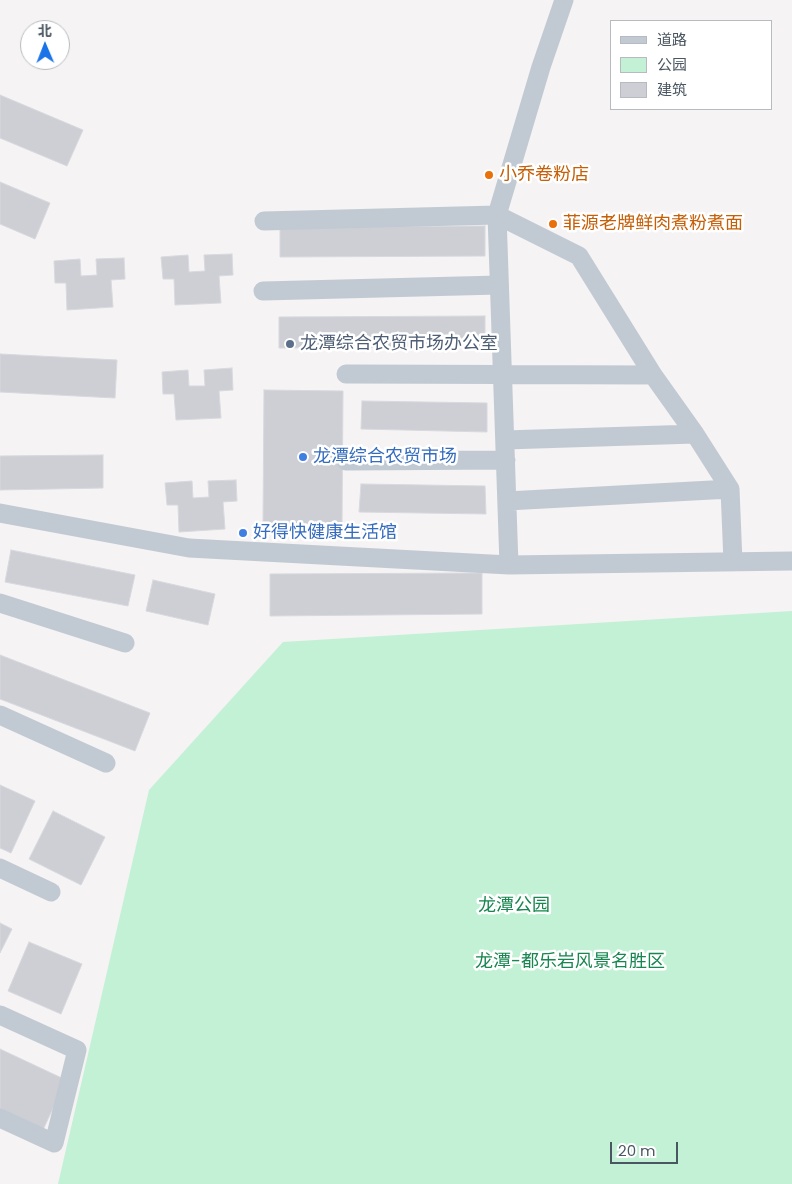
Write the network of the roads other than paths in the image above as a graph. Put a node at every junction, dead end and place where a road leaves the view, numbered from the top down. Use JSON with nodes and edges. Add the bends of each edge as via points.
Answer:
{"nodes":[{"id":1,"x":564,"y":0,"type":"edge"},
{"id":2,"x":497,"y":215,"type":"junction"},
{"id":3,"x":264,"y":221,"type":"dead end"},
{"id":4,"x":499,"y":285,"type":"junction"},
{"id":5,"x":263,"y":292,"type":"dead end"},
{"id":6,"x":346,"y":374,"type":"dead end"},
{"id":7,"x":503,"y":375,"type":"junction"},
{"id":8,"x":654,"y":375,"type":"junction"},
{"id":9,"x":695,"y":434,"type":"junction"},
{"id":10,"x":505,"y":440,"type":"junction"},
{"id":11,"x":506,"y":460,"type":"junction"},
{"id":12,"x":346,"y":461,"type":"dead end"},
{"id":13,"x":730,"y":489,"type":"junction"},
{"id":14,"x":507,"y":501,"type":"junction"},
{"id":15,"x":0,"y":513,"type":"edge"},
{"id":16,"x":792,"y":561,"type":"edge"},
{"id":17,"x":733,"y":562,"type":"junction"},
{"id":18,"x":509,"y":565,"type":"junction"},
{"id":19,"x":0,"y":603,"type":"edge"},
{"id":20,"x":125,"y":643,"type":"dead end"},
{"id":21,"x":0,"y":715,"type":"edge"},
{"id":22,"x":106,"y":763,"type":"dead end"},
{"id":23,"x":0,"y":868,"type":"edge"},
{"id":24,"x":51,"y":892,"type":"dead end"},
{"id":25,"x":0,"y":1015,"type":"edge"},
{"id":26,"x":0,"y":1118,"type":"edge"}],
"edges":[{"from":1,"to":2,"type":"street"},
{"from":2,"to":3,"type":"street"},
{"from":2,"to":4,"type":"street"},
{"from":2,"to":8,"type":"street","via":[[579,256]]},
{"from":4,"to":5,"type":"street"},
{"from":4,"to":7,"type":"street"},
{"from":6,"to":7,"type":"street"},
{"from":7,"to":8,"type":"street"},
{"from":7,"to":10,"type":"street"},
{"from":8,"to":9,"type":"street"},
{"from":9,"to":10,"type":"street"},
{"from":9,"to":13,"type":"street"},
{"from":10,"to":11,"type":"street"},
{"from":11,"to":12,"type":"street"},
{"from":11,"to":14,"type":"street"},
{"from":13,"to":14,"type":"street"},
{"from":13,"to":17,"type":"street"},
{"from":14,"to":18,"type":"street"},
{"from":15,"to":18,"type":"street","via":[[189,548]]},
{"from":16,"to":17,"type":"street"},
{"from":17,"to":18,"type":"street"},
{"from":19,"to":20,"type":"street"},
{"from":21,"to":22,"type":"street"},
{"from":23,"to":24,"type":"street"},
{"from":25,"to":26,"type":"street","via":[[77,1050],[54,1143]]}]}
